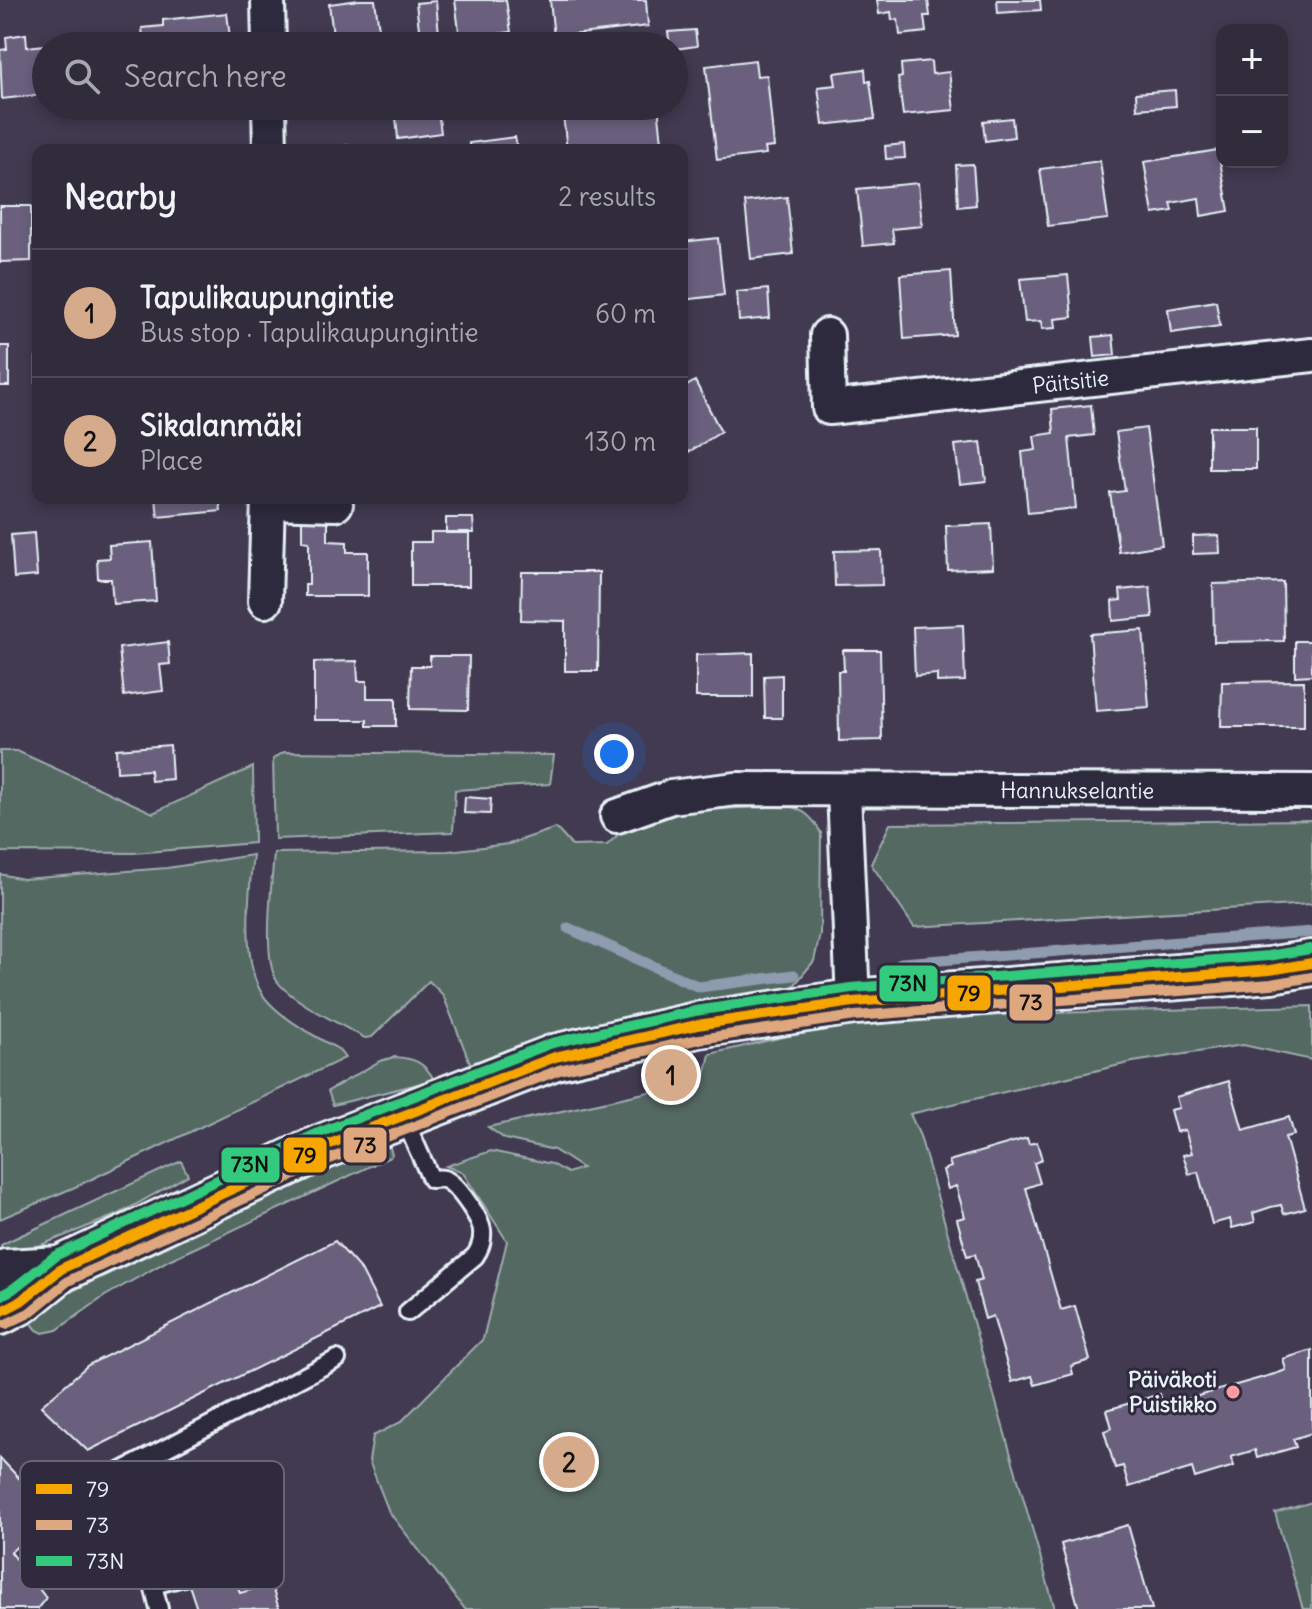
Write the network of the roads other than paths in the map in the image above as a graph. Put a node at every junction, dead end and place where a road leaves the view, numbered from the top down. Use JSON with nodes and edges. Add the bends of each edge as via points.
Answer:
{"nodes":[{"id":1,"x":268,"y":0,"type":"edge"},
{"id":2,"x":269,"y":32,"type":"edge"},
{"id":3,"x":269,"y":120,"type":"edge"},
{"id":4,"x":270,"y":144,"type":"edge"},
{"id":5,"x":827,"y":335,"type":"dead end"},
{"id":6,"x":1312,"y":355,"type":"edge"},
{"id":7,"x":268,"y":504,"type":"edge"},
{"id":8,"x":265,"y":601,"type":"dead end"},
{"id":9,"x":844,"y":791,"type":"junction"},
{"id":10,"x":1312,"y":791,"type":"edge"},
{"id":11,"x":617,"y":816,"type":"dead end"},
{"id":12,"x":1298,"y":969,"type":"edge"},
{"id":13,"x":853,"y":1002,"type":"junction"},
{"id":14,"x":402,"y":1115,"type":"junction"},
{"id":15,"x":61,"y":1269,"type":"junction"},
{"id":16,"x":0,"y":1274,"type":"edge"},
{"id":17,"x":0,"y":1312,"type":"edge"},
{"id":18,"x":408,"y":1312,"type":"dead end"},
{"id":19,"x":337,"y":1359,"type":"dead end"},
{"id":20,"x":141,"y":1461,"type":"edge"},
{"id":21,"x":154,"y":1589,"type":"edge"},
{"id":22,"x":159,"y":1609,"type":"edge"}],
"edges":[{"from":1,"to":2,"type":"street"},
{"from":3,"to":4,"type":"street"},
{"from":5,"to":6,"type":"street","name":"Päitsitie","via":[[826,414]]},
{"from":7,"to":8,"type":"street"},
{"from":9,"to":10,"type":"street","name":"Hannukselantie"},
{"from":9,"to":11,"type":"street","name":"Hannukselantie","via":[[703,791]]},
{"from":9,"to":13,"type":"street"},
{"from":12,"to":13,"type":"main road"},
{"from":13,"to":14,"type":"main road","via":[[697,1025],[555,1057]]},
{"from":14,"to":15,"type":"main road"},
{"from":14,"to":18,"type":"lane","via":[[431,1179],[456,1187],[483,1232],[475,1256]]},
{"from":15,"to":16,"type":"main road"},
{"from":15,"to":17,"type":"main road"},
{"from":19,"to":20,"type":"lane"},
{"from":21,"to":22,"type":"lane"}]}
